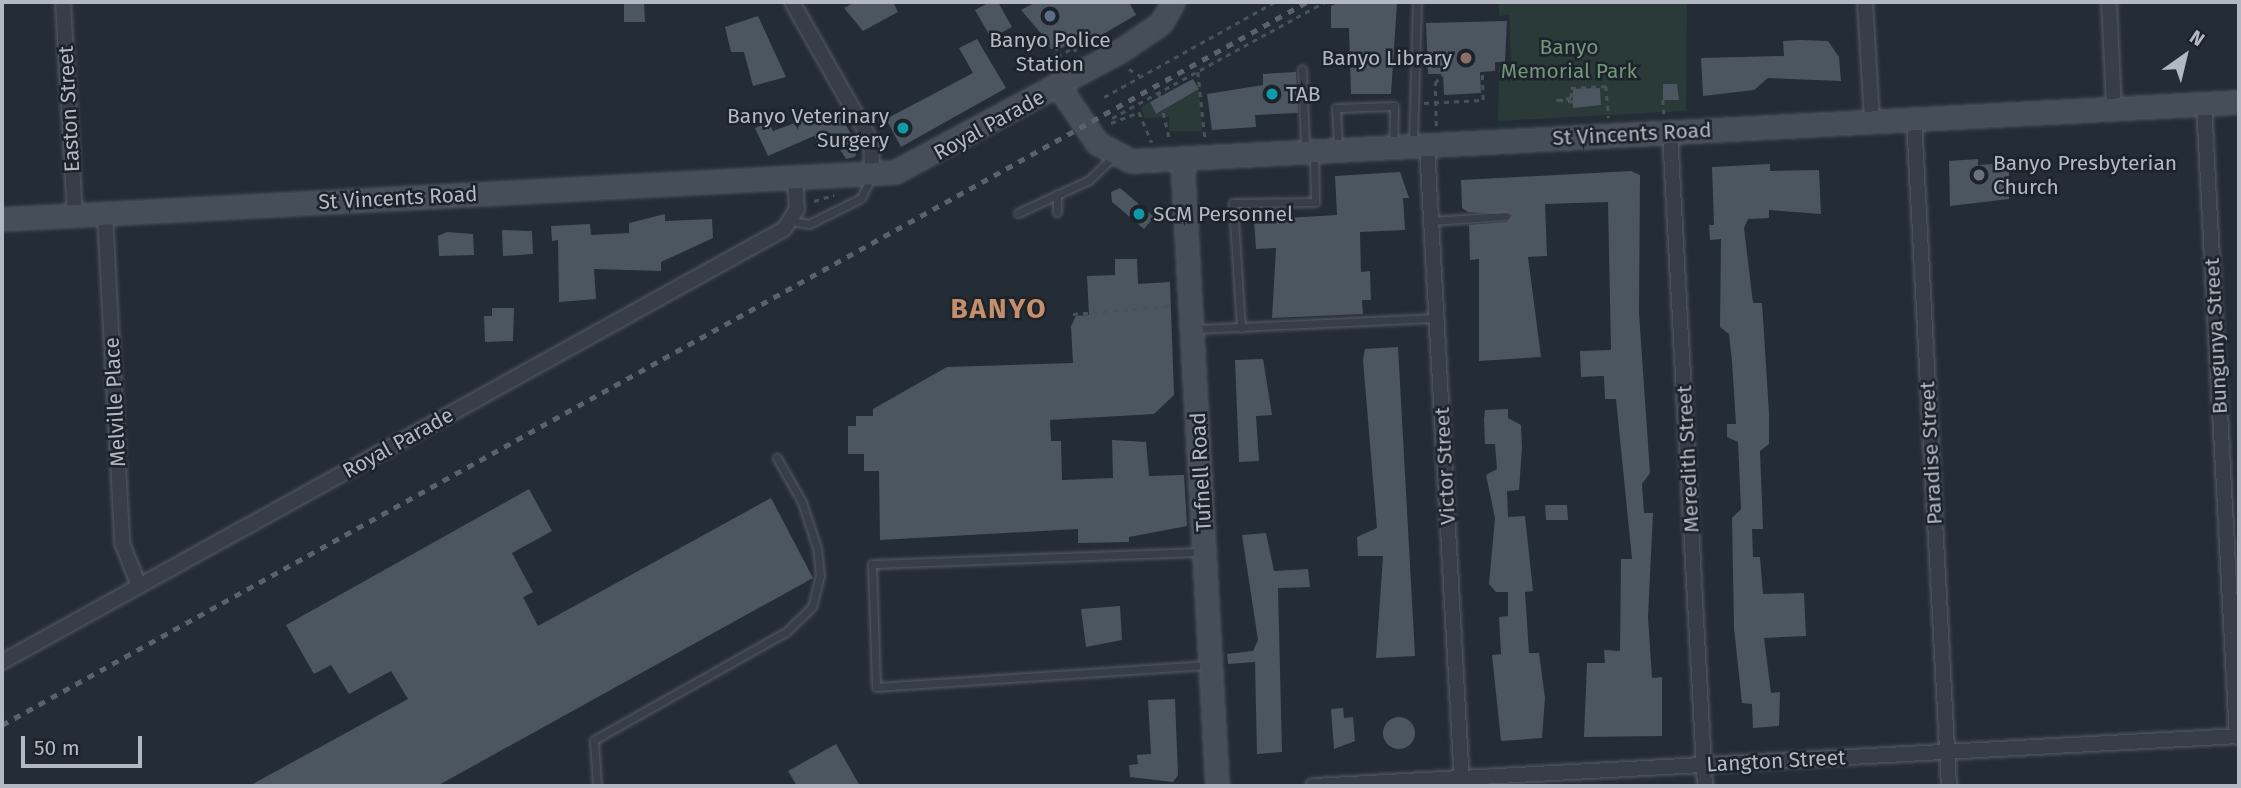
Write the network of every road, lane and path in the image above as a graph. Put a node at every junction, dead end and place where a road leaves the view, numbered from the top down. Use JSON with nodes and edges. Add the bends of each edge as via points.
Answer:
{"nodes":[{"id":1,"x":63,"y":2,"type":"edge"},
{"id":2,"x":792,"y":2,"type":"edge"},
{"id":3,"x":1275,"y":2,"type":"edge"},
{"id":4,"x":1325,"y":2,"type":"edge"},
{"id":5,"x":1418,"y":2,"type":"edge"},
{"id":6,"x":1865,"y":2,"type":"edge"},
{"id":7,"x":2109,"y":2,"type":"edge"},
{"id":8,"x":1171,"y":8,"type":"edge"},
{"id":9,"x":1050,"y":44,"type":"dead end"},
{"id":10,"x":1078,"y":56,"type":"dead end"},
{"id":11,"x":1129,"y":69,"type":"dead end"},
{"id":12,"x":1302,"y":69,"type":"dead end"},
{"id":13,"x":1198,"y":72,"type":"junction"},
{"id":14,"x":1482,"y":72,"type":"dead end"},
{"id":15,"x":1443,"y":74,"type":"dead end"},
{"id":16,"x":1140,"y":76,"type":"junction"},
{"id":17,"x":1059,"y":87,"type":"junction"},
{"id":18,"x":1159,"y":93,"type":"junction"},
{"id":19,"x":1104,"y":97,"type":"dead end"},
{"id":20,"x":1601,"y":100,"type":"dead end"},
{"id":21,"x":1608,"y":100,"type":"junction"},
{"id":22,"x":1663,"y":100,"type":"dead end"},
{"id":23,"x":1435,"y":102,"type":"junction"},
{"id":24,"x":1573,"y":102,"type":"dead end"},
{"id":25,"x":2239,"y":102,"type":"edge"},
{"id":26,"x":1420,"y":103,"type":"dead end"},
{"id":27,"x":2204,"y":104,"type":"junction"},
{"id":28,"x":2114,"y":108,"type":"junction"},
{"id":29,"x":1112,"y":118,"type":"dead end"},
{"id":30,"x":1609,"y":118,"type":"dead end"},
{"id":31,"x":1914,"y":119,"type":"junction"},
{"id":32,"x":1872,"y":121,"type":"junction"},
{"id":33,"x":1111,"y":122,"type":"dead end"},
{"id":34,"x":1667,"y":123,"type":"junction"},
{"id":35,"x":1436,"y":126,"type":"dead end"},
{"id":36,"x":1205,"y":138,"type":"dead end"},
{"id":37,"x":1170,"y":141,"type":"dead end"},
{"id":38,"x":1152,"y":142,"type":"dead end"},
{"id":39,"x":1411,"y":146,"type":"junction"},
{"id":40,"x":1338,"y":150,"type":"junction"},
{"id":41,"x":1309,"y":152,"type":"junction"},
{"id":42,"x":1114,"y":156,"type":"junction"},
{"id":43,"x":1182,"y":159,"type":"junction"},
{"id":44,"x":872,"y":174,"type":"junction"},
{"id":45,"x":795,"y":177,"type":"junction"},
{"id":46,"x":839,"y":194,"type":"dead end"},
{"id":47,"x":1056,"y":194,"type":"junction"},
{"id":48,"x":814,"y":201,"type":"dead end"},
{"id":49,"x":1057,"y":212,"type":"dead end"},
{"id":50,"x":1018,"y":213,"type":"dead end"},
{"id":51,"x":105,"y":214,"type":"junction"},
{"id":52,"x":75,"y":215,"type":"junction"},
{"id":53,"x":1506,"y":216,"type":"dead end"},
{"id":54,"x":2,"y":219,"type":"edge"},
{"id":55,"x":792,"y":221,"type":"junction"},
{"id":56,"x":1431,"y":221,"type":"junction"},
{"id":57,"x":1174,"y":306,"type":"dead end"},
{"id":58,"x":1073,"y":314,"type":"dead end"},
{"id":59,"x":1437,"y":318,"type":"junction"},
{"id":60,"x":1241,"y":328,"type":"junction"},
{"id":61,"x":1194,"y":329,"type":"junction"},
{"id":62,"x":778,"y":458,"type":"dead end"},
{"id":63,"x":1205,"y":552,"type":"junction"},
{"id":64,"x":139,"y":586,"type":"junction"},
{"id":65,"x":2,"y":663,"type":"edge"},
{"id":66,"x":1211,"y":665,"type":"junction"},
{"id":67,"x":2238,"y":736,"type":"edge"},
{"id":68,"x":1947,"y":751,"type":"junction"},
{"id":69,"x":1704,"y":765,"type":"junction"},
{"id":70,"x":1461,"y":782,"type":"edge"},
{"id":71,"x":597,"y":786,"type":"edge"},
{"id":72,"x":1217,"y":786,"type":"edge"},
{"id":73,"x":1313,"y":786,"type":"edge"},
{"id":74,"x":1705,"y":786,"type":"edge"},
{"id":75,"x":1949,"y":786,"type":"edge"}],
"edges":[{"from":1,"to":52,"type":"street","name":"Easton Street"},
{"from":2,"to":44,"type":"street","via":[[871,141]]},
{"from":3,"to":16,"type":"path"},
{"from":4,"to":13,"type":"path"},
{"from":5,"to":39,"type":"lane"},
{"from":6,"to":32,"type":"street"},
{"from":7,"to":28,"type":"street"},
{"from":8,"to":17,"type":"main road","name":"Royal Parade","via":[[1145,35]]},
{"from":9,"to":10,"type":"path","via":[[1057,57],[1074,47]]},
{"from":11,"to":16,"type":"path"},
{"from":12,"to":41,"type":"lane"},
{"from":13,"to":18,"type":"path"},
{"from":13,"to":36,"type":"path"},
{"from":14,"to":23,"type":"path","via":[[1483,100]]},
{"from":15,"to":23,"type":"path","via":[[1435,83]]},
{"from":16,"to":19,"type":"path"},
{"from":17,"to":42,"type":"main road","via":[[1097,143]]},
{"from":17,"to":44,"type":"main road","name":"Royal Parade","via":[[912,167]]},
{"from":18,"to":29,"type":"path"},
{"from":18,"to":37,"type":"path"},
{"from":20,"to":21,"type":"path"},
{"from":21,"to":24,"type":"path","via":[[1606,86],[1570,88],[1571,98],[1556,100]]},
{"from":21,"to":30,"type":"path"},
{"from":22,"to":34,"type":"path"},
{"from":23,"to":26,"type":"path"},
{"from":23,"to":35,"type":"path"},
{"from":25,"to":27,"type":"main road","name":"St Vincents Road"},
{"from":27,"to":28,"type":"main road","name":"St Vincents Road"},
{"from":27,"to":67,"type":"street","name":"Bungunya Street"},
{"from":28,"to":31,"type":"main road","name":"St Vincents Road"},
{"from":31,"to":32,"type":"main road","name":"St Vincents Road"},
{"from":31,"to":68,"type":"street","name":"Paradise Street"},
{"from":32,"to":34,"type":"main road","name":"St Vincents Road"},
{"from":33,"to":38,"type":"path","via":[[1139,113]]},
{"from":34,"to":39,"type":"main road","name":"St Vincents Road"},
{"from":34,"to":69,"type":"street","name":"Meredith Street"},
{"from":39,"to":40,"type":"main road","name":"St Vincents Road"},
{"from":39,"to":40,"type":"lane","via":[[1394,106],[1336,108]]},
{"from":39,"to":56,"type":"street","name":"Victor Street"},
{"from":40,"to":41,"type":"main road","name":"St Vincents Road"},
{"from":41,"to":43,"type":"main road","name":"St Vincents Road"},
{"from":41,"to":60,"type":"lane","via":[[1315,202],[1233,203]]},
{"from":42,"to":43,"type":"main road","name":"St Vincents Road"},
{"from":42,"to":47,"type":"lane","via":[[1093,177]]},
{"from":43,"to":61,"type":"main road","name":"Tufnell Road"},
{"from":44,"to":45,"type":"main road","name":"Royal Parade"},
{"from":44,"to":55,"type":"lane","name":"Royal Parade","via":[[860,198],[809,223]]},
{"from":45,"to":51,"type":"main road","name":"St Vincents Road"},
{"from":45,"to":55,"type":"street"},
{"from":46,"to":48,"type":"path"},
{"from":47,"to":49,"type":"lane"},
{"from":47,"to":50,"type":"lane"},
{"from":51,"to":52,"type":"main road","name":"St Vincents Road"},
{"from":51,"to":64,"type":"street","name":"Melville Place","via":[[122,544]]},
{"from":52,"to":54,"type":"main road","name":"St Vincents Road"},
{"from":53,"to":56,"type":"lane"},
{"from":55,"to":64,"type":"street","name":"Royal Parade"},
{"from":56,"to":59,"type":"street","name":"Victor Street"},
{"from":57,"to":58,"type":"path"},
{"from":59,"to":60,"type":"lane"},
{"from":59,"to":70,"type":"street","name":"Victor Street"},
{"from":60,"to":61,"type":"lane"},
{"from":61,"to":63,"type":"main road","name":"Tufnell Road"},
{"from":62,"to":71,"type":"lane","via":[[817,548],[820,587],[812,607],[786,632],[594,740]]},
{"from":63,"to":66,"type":"main road","name":"Tufnell Road"},
{"from":63,"to":66,"type":"lane","via":[[872,564],[876,687]]},
{"from":64,"to":65,"type":"street","name":"Royal Parade"},
{"from":66,"to":72,"type":"main road","name":"Tufnell Road"},
{"from":67,"to":68,"type":"street","name":"Langton Street"},
{"from":68,"to":69,"type":"street","name":"Langton Street"},
{"from":68,"to":75,"type":"street","name":"Paradise Street"},
{"from":69,"to":70,"type":"street","name":"Langton Street"},
{"from":69,"to":74,"type":"street","name":"Meredith Street"},
{"from":70,"to":73,"type":"street","name":"Langton Street"}]}
